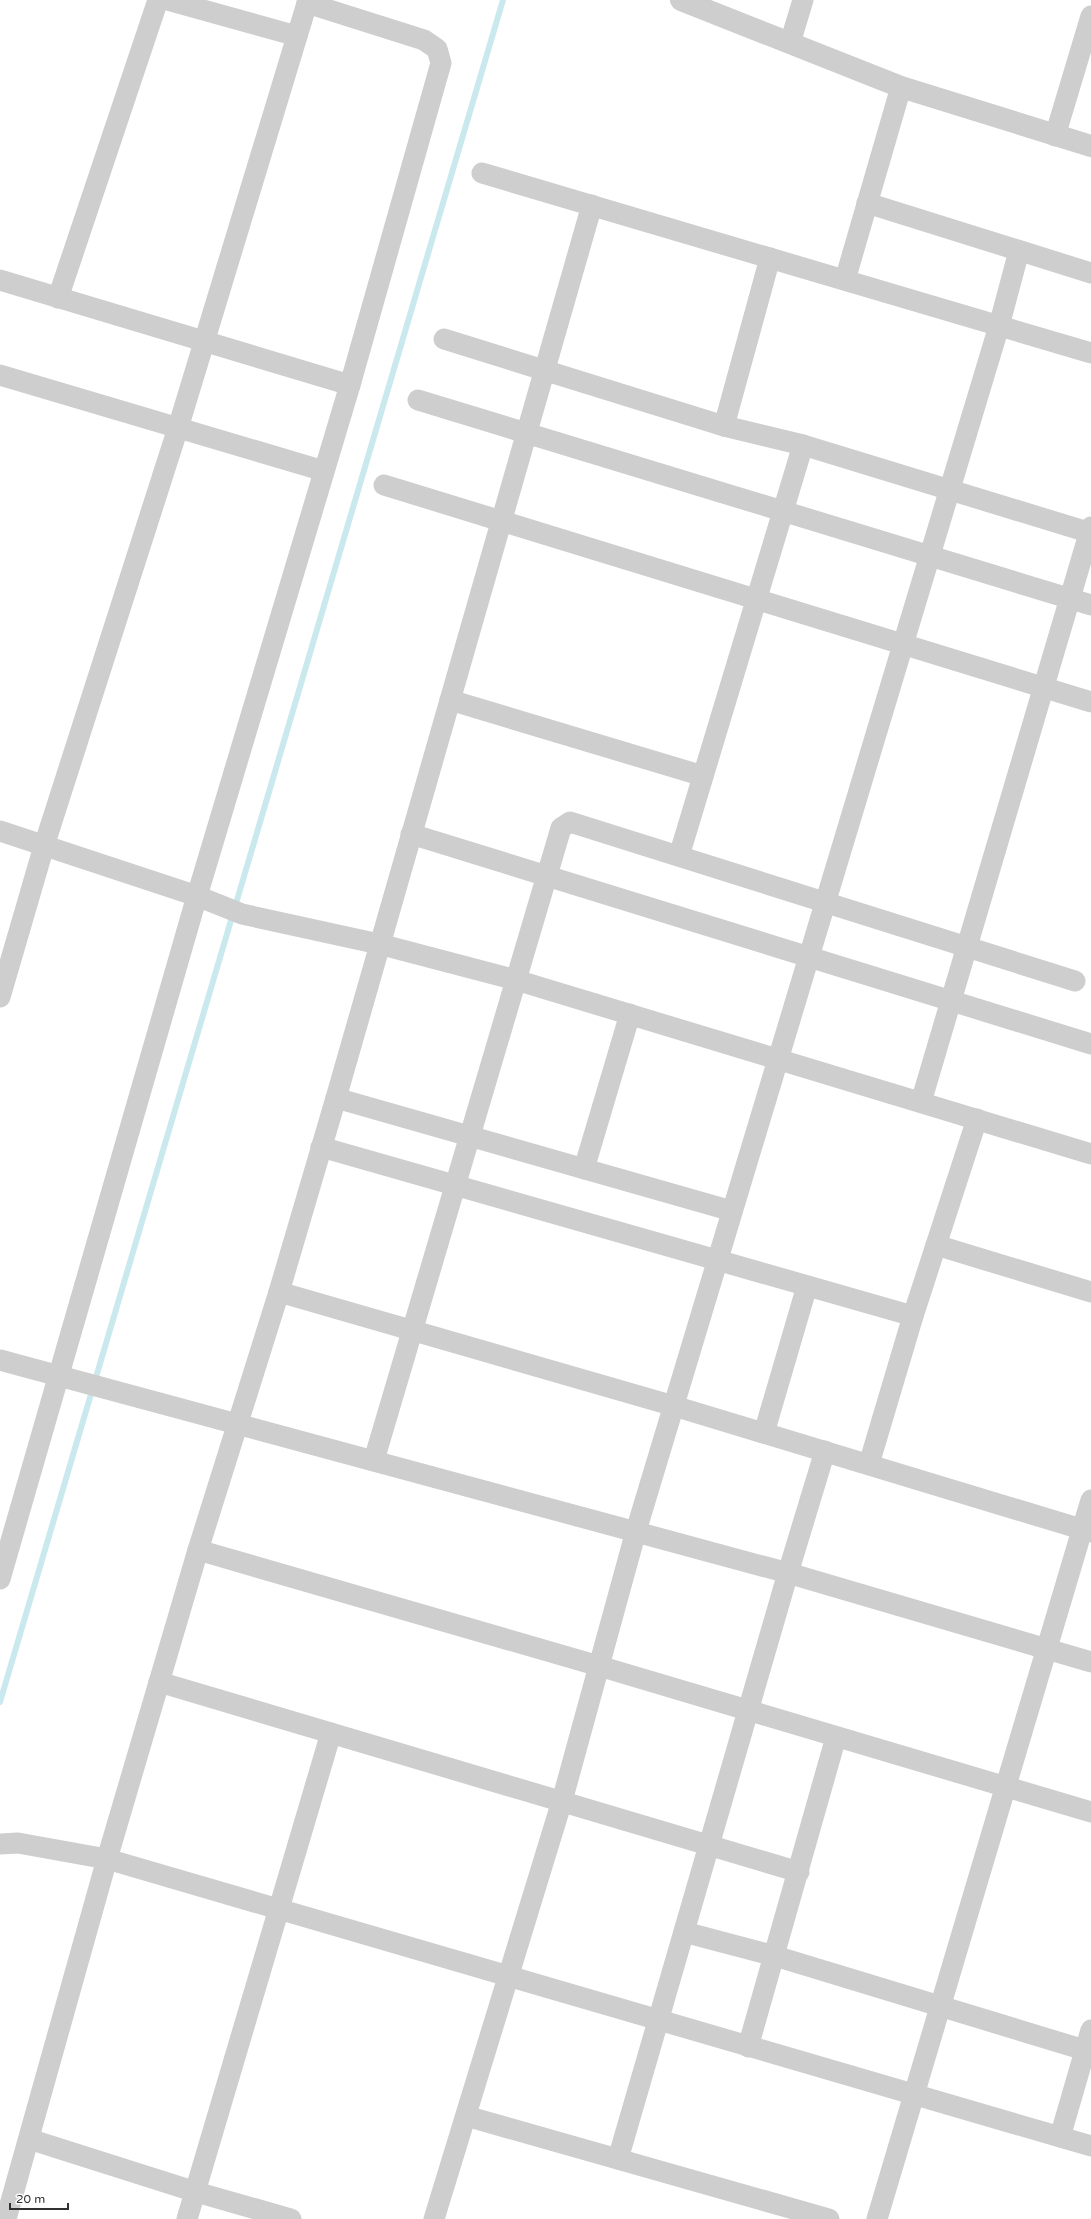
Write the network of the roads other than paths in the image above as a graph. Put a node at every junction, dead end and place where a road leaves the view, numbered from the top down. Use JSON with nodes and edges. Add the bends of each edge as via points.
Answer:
{"nodes":[{"id":1,"x":158,"y":0,"type":"edge"},
{"id":2,"x":167,"y":0,"type":"edge"},
{"id":3,"x":681,"y":0,"type":"edge"},
{"id":4,"x":803,"y":0,"type":"edge"},
{"id":5,"x":307,"y":2,"type":"edge"},
{"id":6,"x":1091,"y":16,"type":"edge"},
{"id":7,"x":297,"y":36,"type":"junction"},
{"id":8,"x":790,"y":43,"type":"junction"},
{"id":9,"x":901,"y":87,"type":"junction"},
{"id":10,"x":1055,"y":136,"type":"junction"},
{"id":11,"x":1091,"y":146,"type":"edge"},
{"id":12,"x":482,"y":173,"type":"dead end"},
{"id":13,"x":868,"y":203,"type":"junction"},
{"id":14,"x":592,"y":205,"type":"junction"},
{"id":15,"x":1019,"y":251,"type":"junction"},
{"id":16,"x":770,"y":258,"type":"junction"},
{"id":17,"x":1091,"y":273,"type":"edge"},
{"id":18,"x":0,"y":280,"type":"edge"},
{"id":19,"x":846,"y":280,"type":"junction"},
{"id":20,"x":58,"y":298,"type":"junction"},
{"id":21,"x":999,"y":326,"type":"junction"},
{"id":22,"x":444,"y":339,"type":"dead end"},
{"id":23,"x":204,"y":341,"type":"junction"},
{"id":24,"x":1091,"y":353,"type":"edge"},
{"id":25,"x":546,"y":371,"type":"junction"},
{"id":26,"x":0,"y":374,"type":"edge"},
{"id":27,"x":350,"y":385,"type":"junction"},
{"id":28,"x":418,"y":400,"type":"dead end"},
{"id":29,"x":724,"y":426,"type":"junction"},
{"id":30,"x":178,"y":428,"type":"junction"},
{"id":31,"x":527,"y":433,"type":"junction"},
{"id":32,"x":803,"y":445,"type":"junction"},
{"id":33,"x":324,"y":471,"type":"junction"},
{"id":34,"x":384,"y":485,"type":"dead end"},
{"id":35,"x":949,"y":491,"type":"junction"},
{"id":36,"x":782,"y":511,"type":"junction"},
{"id":37,"x":502,"y":521,"type":"junction"},
{"id":38,"x":1090,"y":531,"type":"edge"},
{"id":39,"x":930,"y":556,"type":"junction"},
{"id":40,"x":1070,"y":598,"type":"junction"},
{"id":41,"x":756,"y":599,"type":"junction"},
{"id":42,"x":1091,"y":605,"type":"edge"},
{"id":43,"x":903,"y":644,"type":"junction"},
{"id":44,"x":1043,"y":688,"type":"junction"},
{"id":45,"x":450,"y":700,"type":"junction"},
{"id":46,"x":1091,"y":702,"type":"edge"},
{"id":47,"x":703,"y":776,"type":"junction"},
{"id":48,"x":0,"y":831,"type":"edge"},
{"id":49,"x":411,"y":834,"type":"junction"},
{"id":50,"x":44,"y":846,"type":"junction"},
{"id":51,"x":679,"y":856,"type":"junction"},
{"id":52,"x":547,"y":876,"type":"junction"},
{"id":53,"x":198,"y":896,"type":"junction"},
{"id":54,"x":825,"y":902,"type":"junction"},
{"id":55,"x":379,"y":944,"type":"junction"},
{"id":56,"x":967,"y":947,"type":"junction"},
{"id":57,"x":809,"y":956,"type":"junction"},
{"id":58,"x":516,"y":980,"type":"junction"},
{"id":59,"x":1075,"y":981,"type":"dead end"},
{"id":60,"x":0,"y":997,"type":"edge"},
{"id":61,"x":951,"y":1000,"type":"junction"},
{"id":62,"x":630,"y":1014,"type":"junction"},
{"id":63,"x":1091,"y":1044,"type":"edge"},
{"id":64,"x":778,"y":1059,"type":"junction"},
{"id":65,"x":336,"y":1098,"type":"junction"},
{"id":66,"x":921,"y":1102,"type":"junction"},
{"id":67,"x":977,"y":1119,"type":"junction"},
{"id":68,"x":469,"y":1136,"type":"junction"},
{"id":69,"x":321,"y":1147,"type":"junction"},
{"id":70,"x":1091,"y":1154,"type":"edge"},
{"id":71,"x":584,"y":1169,"type":"junction"},
{"id":72,"x":455,"y":1185,"type":"junction"},
{"id":73,"x":732,"y":1211,"type":"junction"},
{"id":74,"x":936,"y":1245,"type":"junction"},
{"id":75,"x":718,"y":1260,"type":"junction"},
{"id":76,"x":807,"y":1286,"type":"junction"},
{"id":77,"x":279,"y":1292,"type":"junction"},
{"id":78,"x":1091,"y":1292,"type":"edge"},
{"id":79,"x":913,"y":1316,"type":"junction"},
{"id":80,"x":412,"y":1331,"type":"junction"},
{"id":81,"x":0,"y":1360,"type":"edge"},
{"id":82,"x":59,"y":1377,"type":"junction"},
{"id":83,"x":674,"y":1406,"type":"junction"},
{"id":84,"x":238,"y":1424,"type":"junction"},
{"id":85,"x":764,"y":1433,"type":"junction"},
{"id":86,"x":825,"y":1451,"type":"junction"},
{"id":87,"x":374,"y":1460,"type":"junction"},
{"id":88,"x":868,"y":1464,"type":"junction"},
{"id":89,"x":1091,"y":1500,"type":"edge"},
{"id":90,"x":636,"y":1531,"type":"junction"},
{"id":91,"x":1086,"y":1531,"type":"edge"},
{"id":92,"x":198,"y":1550,"type":"junction"},
{"id":93,"x":788,"y":1573,"type":"junction"},
{"id":94,"x":0,"y":1579,"type":"edge"},
{"id":95,"x":1046,"y":1649,"type":"junction"},
{"id":96,"x":1091,"y":1662,"type":"edge"},
{"id":97,"x":600,"y":1666,"type":"junction"},
{"id":98,"x":159,"y":1682,"type":"junction"},
{"id":99,"x":748,"y":1710,"type":"junction"},
{"id":100,"x":331,"y":1733,"type":"junction"},
{"id":101,"x":836,"y":1737,"type":"junction"},
{"id":102,"x":1006,"y":1787,"type":"junction"},
{"id":103,"x":562,"y":1801,"type":"junction"},
{"id":104,"x":1091,"y":1812,"type":"edge"},
{"id":105,"x":0,"y":1844,"type":"edge"},
{"id":106,"x":709,"y":1845,"type":"junction"},
{"id":107,"x":107,"y":1860,"type":"junction"},
{"id":108,"x":799,"y":1872,"type":"junction"},
{"id":109,"x":278,"y":1909,"type":"junction"},
{"id":110,"x":684,"y":1932,"type":"junction"},
{"id":111,"x":775,"y":1956,"type":"junction"},
{"id":112,"x":509,"y":1976,"type":"junction"},
{"id":113,"x":941,"y":2005,"type":"junction"},
{"id":114,"x":658,"y":2020,"type":"junction"},
{"id":115,"x":1091,"y":2030,"type":"edge"},
{"id":116,"x":748,"y":2047,"type":"junction"},
{"id":117,"x":1088,"y":2051,"type":"edge"},
{"id":118,"x":914,"y":2094,"type":"junction"},
{"id":119,"x":466,"y":2116,"type":"junction"},
{"id":120,"x":1060,"y":2137,"type":"junction"},
{"id":121,"x":29,"y":2139,"type":"junction"},
{"id":122,"x":1091,"y":2146,"type":"edge"},
{"id":123,"x":618,"y":2159,"type":"junction"},
{"id":124,"x":196,"y":2192,"type":"junction"},
{"id":125,"x":6,"y":2219,"type":"edge"},
{"id":126,"x":188,"y":2219,"type":"edge"},
{"id":127,"x":291,"y":2219,"type":"edge"},
{"id":128,"x":434,"y":2219,"type":"edge"},
{"id":129,"x":829,"y":2219,"type":"edge"},
{"id":130,"x":877,"y":2219,"type":"edge"}],
"edges":[{"from":1,"to":20,"type":"street"},
{"from":2,"to":7,"type":"street"},
{"from":3,"to":8,"type":"street"},
{"from":4,"to":8,"type":"street"},
{"from":5,"to":7,"type":"street"},
{"from":5,"to":27,"type":"street","via":[[424,40],[437,49],[441,63]]},
{"from":6,"to":10,"type":"street"},
{"from":7,"to":23,"type":"street"},
{"from":8,"to":9,"type":"street"},
{"from":9,"to":10,"type":"street"},
{"from":9,"to":13,"type":"street"},
{"from":10,"to":11,"type":"street"},
{"from":12,"to":14,"type":"street"},
{"from":13,"to":15,"type":"street"},
{"from":13,"to":19,"type":"street"},
{"from":14,"to":16,"type":"street"},
{"from":14,"to":25,"type":"street"},
{"from":15,"to":17,"type":"street"},
{"from":15,"to":21,"type":"street"},
{"from":16,"to":19,"type":"street"},
{"from":16,"to":29,"type":"street"},
{"from":18,"to":20,"type":"street"},
{"from":19,"to":21,"type":"street"},
{"from":20,"to":23,"type":"street"},
{"from":21,"to":24,"type":"street"},
{"from":21,"to":35,"type":"street"},
{"from":22,"to":25,"type":"street"},
{"from":23,"to":27,"type":"street"},
{"from":23,"to":30,"type":"street"},
{"from":25,"to":29,"type":"street"},
{"from":25,"to":31,"type":"street"},
{"from":26,"to":30,"type":"street"},
{"from":27,"to":33,"type":"street"},
{"from":28,"to":31,"type":"street"},
{"from":29,"to":32,"type":"street"},
{"from":30,"to":33,"type":"street"},
{"from":30,"to":50,"type":"street"},
{"from":31,"to":36,"type":"street"},
{"from":31,"to":37,"type":"street"},
{"from":32,"to":35,"type":"street"},
{"from":32,"to":36,"type":"street"},
{"from":33,"to":53,"type":"street"},
{"from":34,"to":37,"type":"street"},
{"from":35,"to":38,"type":"street"},
{"from":35,"to":39,"type":"street"},
{"from":36,"to":39,"type":"street"},
{"from":36,"to":41,"type":"street"},
{"from":37,"to":41,"type":"street"},
{"from":37,"to":45,"type":"street"},
{"from":38,"to":40,"type":"street"},
{"from":39,"to":40,"type":"street"},
{"from":39,"to":43,"type":"street"},
{"from":40,"to":42,"type":"street"},
{"from":40,"to":44,"type":"street"},
{"from":41,"to":43,"type":"street"},
{"from":41,"to":47,"type":"street"},
{"from":43,"to":44,"type":"street"},
{"from":43,"to":54,"type":"street"},
{"from":44,"to":46,"type":"street"},
{"from":44,"to":56,"type":"street"},
{"from":45,"to":47,"type":"street"},
{"from":45,"to":49,"type":"street"},
{"from":47,"to":51,"type":"street"},
{"from":48,"to":50,"type":"street"},
{"from":49,"to":52,"type":"street"},
{"from":49,"to":55,"type":"street"},
{"from":50,"to":53,"type":"street"},
{"from":50,"to":60,"type":"street"},
{"from":51,"to":52,"type":"street","via":[[570,822],[561,828]]},
{"from":51,"to":54,"type":"street"},
{"from":52,"to":57,"type":"street"},
{"from":52,"to":58,"type":"street"},
{"from":53,"to":55,"type":"street","via":[[242,914]]},
{"from":53,"to":82,"type":"street"},
{"from":54,"to":56,"type":"street"},
{"from":54,"to":57,"type":"street"},
{"from":55,"to":58,"type":"street"},
{"from":55,"to":65,"type":"street"},
{"from":56,"to":59,"type":"street"},
{"from":56,"to":61,"type":"street"},
{"from":57,"to":61,"type":"street"},
{"from":57,"to":64,"type":"street"},
{"from":58,"to":62,"type":"street"},
{"from":58,"to":68,"type":"street"},
{"from":61,"to":63,"type":"street"},
{"from":61,"to":66,"type":"street"},
{"from":62,"to":64,"type":"street"},
{"from":62,"to":71,"type":"street"},
{"from":64,"to":66,"type":"street"},
{"from":64,"to":73,"type":"street"},
{"from":65,"to":68,"type":"street"},
{"from":65,"to":69,"type":"street"},
{"from":66,"to":67,"type":"street"},
{"from":67,"to":70,"type":"street"},
{"from":67,"to":74,"type":"street"},
{"from":68,"to":71,"type":"street"},
{"from":68,"to":72,"type":"street"},
{"from":69,"to":72,"type":"street"},
{"from":69,"to":77,"type":"street"},
{"from":71,"to":73,"type":"street"},
{"from":72,"to":75,"type":"street"},
{"from":72,"to":80,"type":"street"},
{"from":73,"to":75,"type":"street"},
{"from":74,"to":78,"type":"street"},
{"from":74,"to":79,"type":"street"},
{"from":75,"to":76,"type":"street"},
{"from":75,"to":83,"type":"street"},
{"from":76,"to":79,"type":"street"},
{"from":76,"to":85,"type":"street"},
{"from":77,"to":80,"type":"street"},
{"from":77,"to":84,"type":"street"},
{"from":79,"to":88,"type":"street"},
{"from":80,"to":83,"type":"street"},
{"from":80,"to":87,"type":"street"},
{"from":81,"to":82,"type":"street"},
{"from":82,"to":84,"type":"street"},
{"from":82,"to":94,"type":"street"},
{"from":83,"to":85,"type":"street"},
{"from":83,"to":90,"type":"street"},
{"from":84,"to":87,"type":"street"},
{"from":84,"to":92,"type":"street"},
{"from":85,"to":86,"type":"street"},
{"from":86,"to":88,"type":"street"},
{"from":86,"to":93,"type":"street"},
{"from":87,"to":90,"type":"street"},
{"from":88,"to":91,"type":"street"},
{"from":89,"to":91,"type":"street"},
{"from":90,"to":93,"type":"street"},
{"from":90,"to":97,"type":"street"},
{"from":91,"to":95,"type":"street"},
{"from":92,"to":97,"type":"street"},
{"from":92,"to":98,"type":"street"},
{"from":93,"to":95,"type":"street"},
{"from":93,"to":99,"type":"street"},
{"from":95,"to":96,"type":"street"},
{"from":95,"to":102,"type":"street"},
{"from":97,"to":99,"type":"street"},
{"from":97,"to":103,"type":"street"},
{"from":98,"to":100,"type":"street"},
{"from":98,"to":107,"type":"street"},
{"from":99,"to":101,"type":"street"},
{"from":99,"to":106,"type":"street"},
{"from":100,"to":103,"type":"street"},
{"from":100,"to":109,"type":"street"},
{"from":101,"to":102,"type":"street"},
{"from":101,"to":108,"type":"street"},
{"from":102,"to":104,"type":"street"},
{"from":102,"to":113,"type":"street"},
{"from":103,"to":106,"type":"street"},
{"from":103,"to":112,"type":"street"},
{"from":105,"to":107,"type":"street","via":[[18,1843]]},
{"from":106,"to":108,"type":"street"},
{"from":106,"to":110,"type":"street"},
{"from":107,"to":109,"type":"street"},
{"from":107,"to":121,"type":"street"},
{"from":108,"to":111,"type":"street"},
{"from":109,"to":112,"type":"street"},
{"from":109,"to":124,"type":"street"},
{"from":110,"to":111,"type":"street"},
{"from":110,"to":114,"type":"street"},
{"from":111,"to":113,"type":"street"},
{"from":111,"to":116,"type":"street"},
{"from":112,"to":114,"type":"street"},
{"from":112,"to":119,"type":"street"},
{"from":113,"to":117,"type":"street"},
{"from":113,"to":118,"type":"street"},
{"from":114,"to":116,"type":"street"},
{"from":114,"to":123,"type":"street"},
{"from":115,"to":117,"type":"street"},
{"from":116,"to":118,"type":"street"},
{"from":117,"to":120,"type":"street"},
{"from":118,"to":120,"type":"street"},
{"from":118,"to":130,"type":"street"},
{"from":119,"to":123,"type":"street"},
{"from":119,"to":128,"type":"street"},
{"from":120,"to":122,"type":"street"},
{"from":121,"to":124,"type":"street"},
{"from":121,"to":125,"type":"street"},
{"from":123,"to":129,"type":"street"},
{"from":124,"to":126,"type":"street"},
{"from":124,"to":127,"type":"street"}]}
